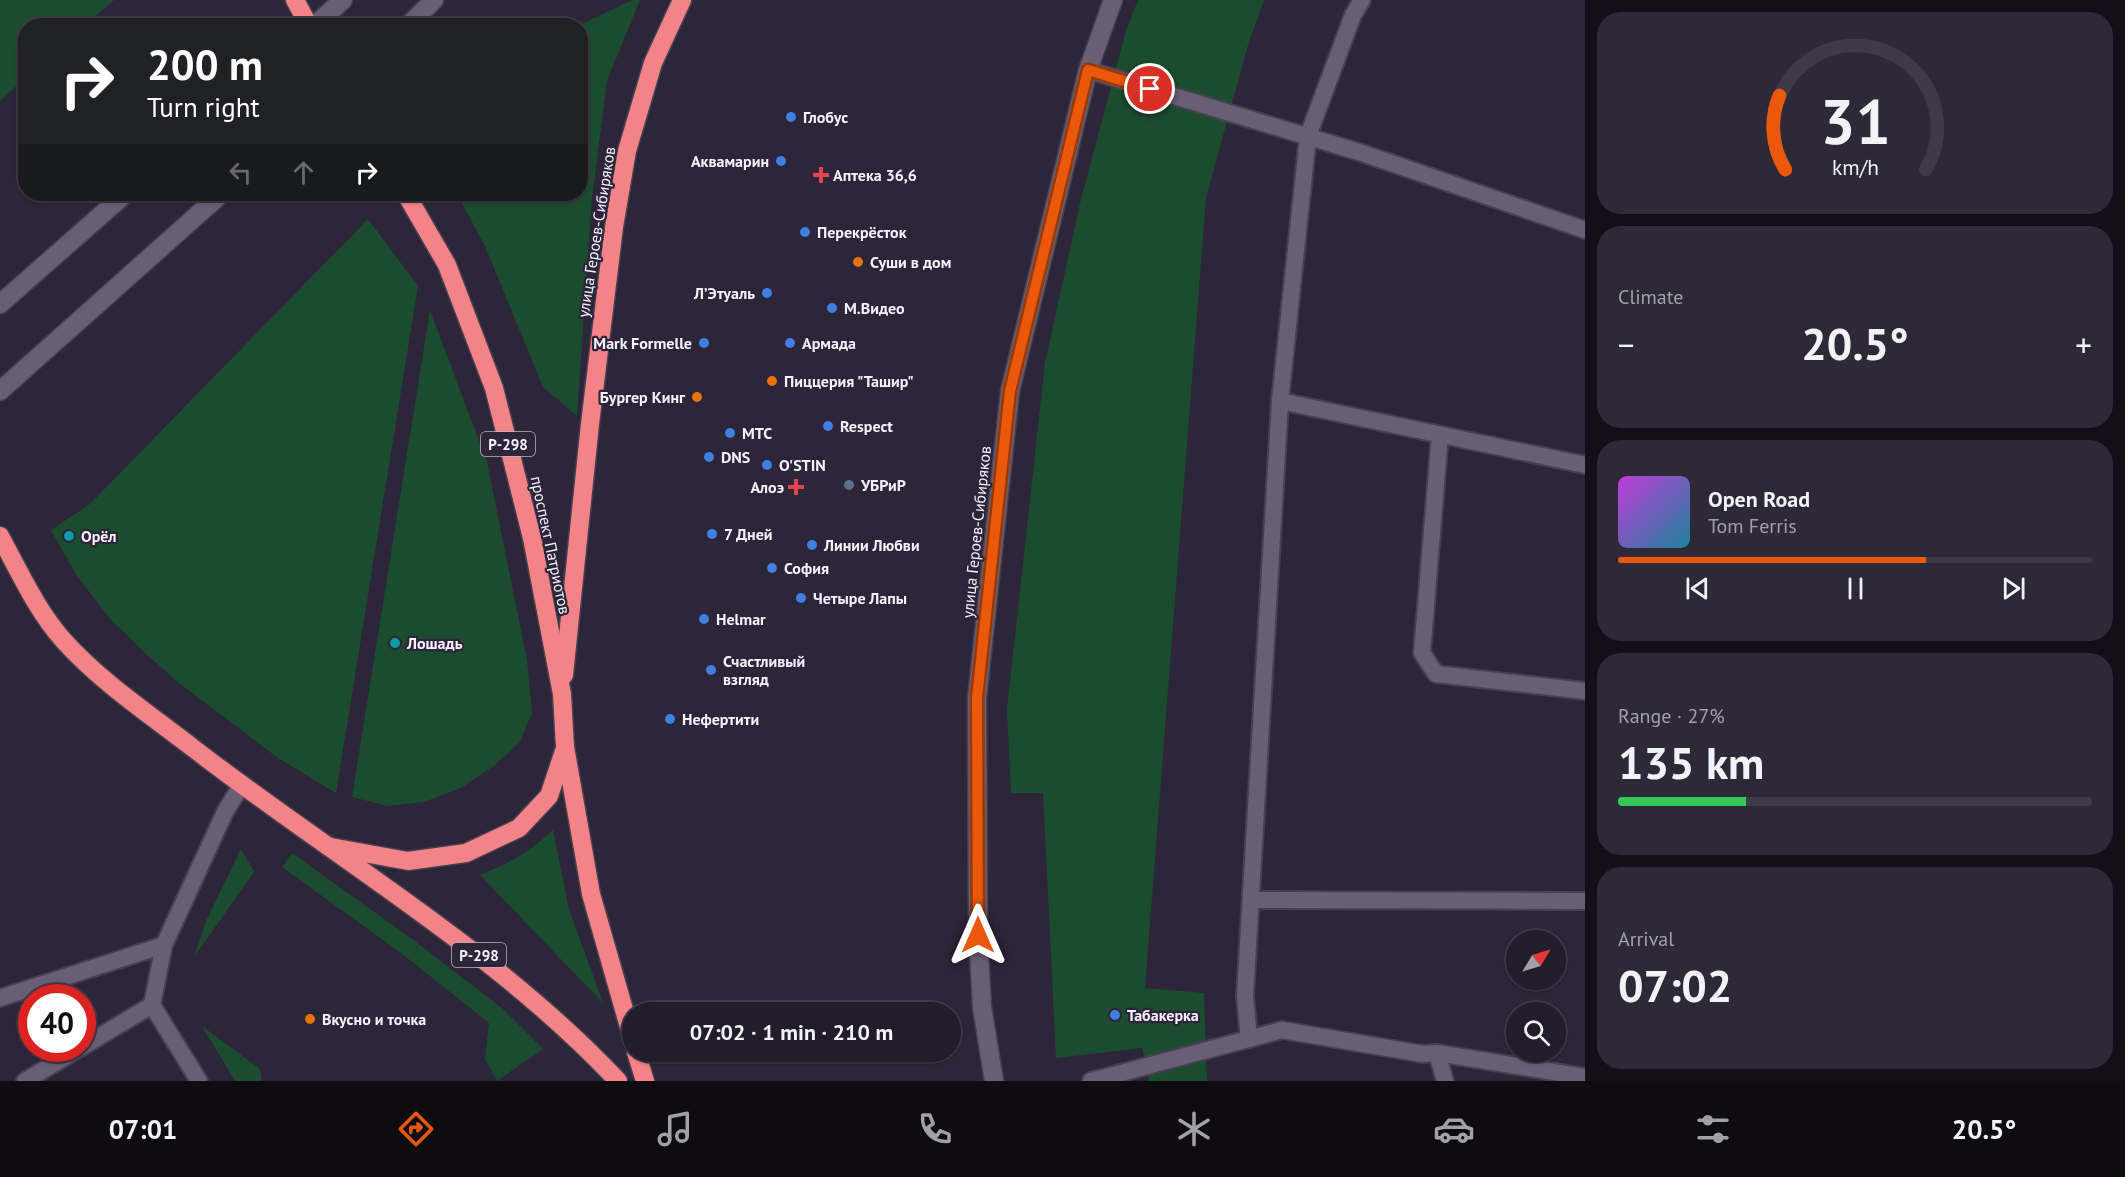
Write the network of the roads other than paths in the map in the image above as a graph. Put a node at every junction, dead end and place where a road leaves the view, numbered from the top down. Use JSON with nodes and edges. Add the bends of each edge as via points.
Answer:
{"nodes":[{"id":1,"x":295,"y":0,"type":"edge"},
{"id":2,"x":343,"y":0,"type":"edge"},
{"id":3,"x":434,"y":0,"type":"edge"},
{"id":4,"x":682,"y":0,"type":"edge"},
{"id":5,"x":1113,"y":0,"type":"edge"},
{"id":6,"x":1362,"y":0,"type":"edge"},
{"id":7,"x":305,"y":18,"type":"edge"},
{"id":8,"x":323,"y":18,"type":"edge"},
{"id":9,"x":416,"y":18,"type":"edge"},
{"id":10,"x":1088,"y":70,"type":"junction"},
{"id":11,"x":1308,"y":136,"type":"junction"},
{"id":12,"x":117,"y":201,"type":"edge"},
{"id":13,"x":213,"y":201,"type":"edge"},
{"id":14,"x":411,"y":201,"type":"edge"},
{"id":15,"x":1585,"y":230,"type":"edge"},
{"id":16,"x":0,"y":304,"type":"edge"},
{"id":17,"x":0,"y":391,"type":"edge"},
{"id":18,"x":1280,"y":401,"type":"junction"},
{"id":19,"x":1440,"y":435,"type":"junction"},
{"id":20,"x":1585,"y":465,"type":"edge"},
{"id":21,"x":0,"y":536,"type":"edge"},
{"id":22,"x":1585,"y":691,"type":"edge"},
{"id":23,"x":562,"y":694,"type":"junction"},
{"id":24,"x":566,"y":747,"type":"junction"},
{"id":25,"x":241,"y":786,"type":"junction"},
{"id":26,"x":326,"y":846,"type":"junction"},
{"id":27,"x":1251,"y":900,"type":"junction"},
{"id":28,"x":1585,"y":901,"type":"edge"},
{"id":29,"x":164,"y":945,"type":"junction"},
{"id":30,"x":0,"y":998,"type":"edge"},
{"id":31,"x":622,"y":1002,"type":"edge"},
{"id":32,"x":152,"y":1005,"type":"junction"},
{"id":33,"x":96,"y":1039,"type":"edge"},
{"id":34,"x":1249,"y":1039,"type":"junction"},
{"id":35,"x":1437,"y":1053,"type":"junction"},
{"id":36,"x":58,"y":1062,"type":"edge"},
{"id":37,"x":639,"y":1062,"type":"edge"},
{"id":38,"x":1585,"y":1077,"type":"edge"},
{"id":39,"x":26,"y":1081,"type":"edge"},
{"id":40,"x":199,"y":1081,"type":"edge"},
{"id":41,"x":618,"y":1081,"type":"edge"},
{"id":42,"x":645,"y":1081,"type":"edge"},
{"id":43,"x":994,"y":1081,"type":"edge"},
{"id":44,"x":1090,"y":1081,"type":"edge"},
{"id":45,"x":1445,"y":1081,"type":"edge"}],
"edges":[{"from":1,"to":7,"type":"highway"},
{"from":2,"to":8,"type":"street"},
{"from":3,"to":9,"type":"street"},
{"from":4,"to":23,"type":"highway","name":"улица Героев-Сибиряков","via":[[653,63],[627,151],[590,424]]},
{"from":5,"to":10,"type":"street","name":"улица Героев-Сибиряков"},
{"from":6,"to":11,"type":"lane"},
{"from":10,"to":11,"type":"lane"},
{"from":10,"to":43,"type":"street","name":"улица Героев-Сибиряков","via":[[1010,391],[977,698],[978,935],[982,1007]]},
{"from":11,"to":15,"type":"lane"},
{"from":11,"to":18,"type":"lane"},
{"from":12,"to":16,"type":"street"},
{"from":13,"to":17,"type":"street"},
{"from":14,"to":23,"type":"highway","name":"проспект Патриотов","number":"Р-298","via":[[447,265],[494,388],[532,538]]},
{"from":18,"to":19,"type":"lane"},
{"from":18,"to":27,"type":"lane"},
{"from":19,"to":20,"type":"lane"},
{"from":19,"to":22,"type":"lane","via":[[1422,653],[1436,674]]},
{"from":21,"to":25,"type":"highway","number":"Р-298","via":[[41,610],[63,640],[130,700]]},
{"from":23,"to":24,"type":"highway","name":"проспект Патриотов","number":"Р-298"},
{"from":24,"to":26,"type":"highway","via":[[549,796],[519,828],[466,853],[408,861]]},
{"from":24,"to":31,"type":"highway","number":"Р-298","via":[[591,894]]},
{"from":25,"to":26,"type":"highway","number":"Р-298"},
{"from":25,"to":29,"type":"lane","via":[[225,812]]},
{"from":26,"to":41,"type":"highway","number":"Р-298","via":[[481,956]]},
{"from":27,"to":28,"type":"lane"},
{"from":27,"to":34,"type":"lane","via":[[1245,996]]},
{"from":29,"to":30,"type":"lane"},
{"from":29,"to":32,"type":"lane"},
{"from":32,"to":33,"type":"lane"},
{"from":32,"to":40,"type":"lane"},
{"from":34,"to":35,"type":"lane","via":[[1282,1030],[1422,1054]]},
{"from":34,"to":44,"type":"lane"},
{"from":35,"to":38,"type":"lane"},
{"from":35,"to":45,"type":"lane"},
{"from":36,"to":39,"type":"lane"},
{"from":37,"to":42,"type":"highway"}]}
